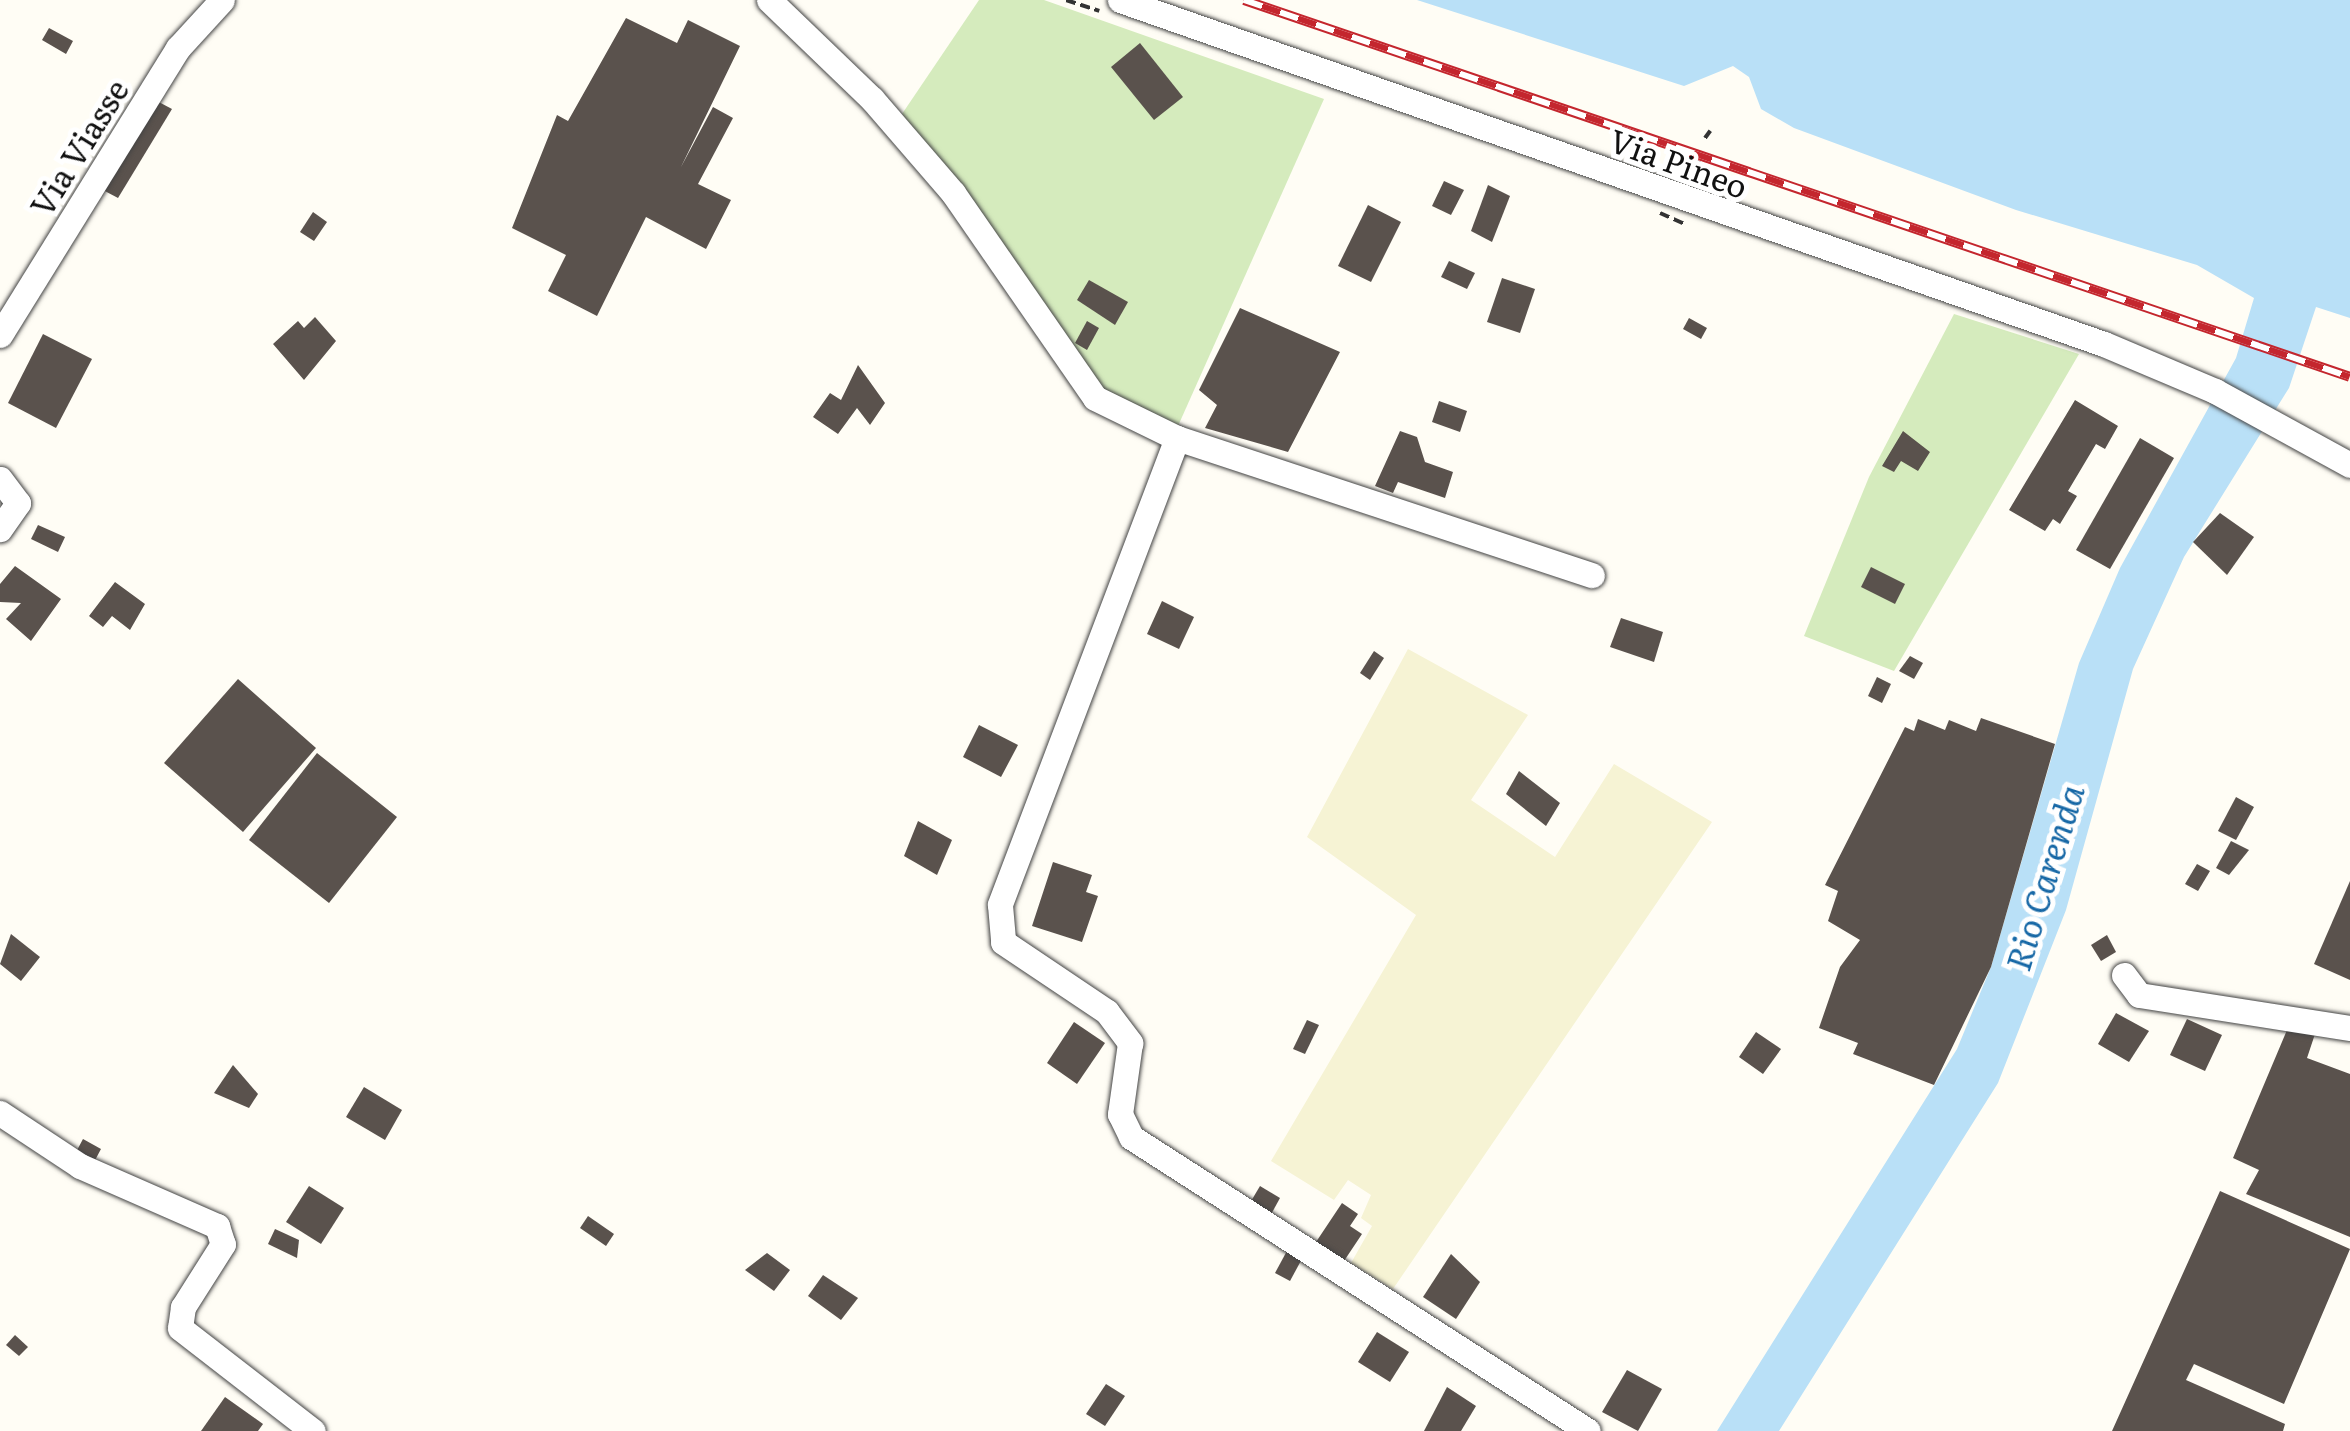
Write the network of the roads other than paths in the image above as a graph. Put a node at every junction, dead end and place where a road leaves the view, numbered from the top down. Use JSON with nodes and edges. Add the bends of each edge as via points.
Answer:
{"nodes":[{"id":1,"x":222,"y":0,"type":"edge"},
{"id":2,"x":769,"y":0,"type":"edge"},
{"id":3,"x":1120,"y":0,"type":"edge"},
{"id":4,"x":0,"y":336,"type":"edge"},
{"id":5,"x":1178,"y":438,"type":"junction"},
{"id":6,"x":2350,"y":466,"type":"edge"},
{"id":7,"x":0,"y":479,"type":"edge"},
{"id":8,"x":0,"y":528,"type":"edge"},
{"id":9,"x":1592,"y":575,"type":"dead end"},
{"id":10,"x":2124,"y":975,"type":"dead end"},
{"id":11,"x":2350,"y":1028,"type":"edge"},
{"id":12,"x":0,"y":1114,"type":"edge"},
{"id":13,"x":313,"y":1431,"type":"edge"},
{"id":14,"x":1588,"y":1431,"type":"edge"}],
"edges":[{"from":1,"to":4,"type":"street","name":"Via Viasse","via":[[178,48]]},
{"from":2,"to":5,"type":"street","via":[[872,100],[953,193],[1095,398]]},
{"from":3,"to":6,"type":"street","name":"Via Pineo","via":[[2104,344],[2214,391]]},
{"from":5,"to":9,"type":"street"},
{"from":5,"to":14,"type":"street","via":[[1000,905],[1003,942],[1108,1012],[1130,1043],[1120,1114],[1130,1137]]},
{"from":7,"to":8,"type":"street","via":[[18,503]]},
{"from":10,"to":11,"type":"street","via":[[2139,995]]},
{"from":12,"to":13,"type":"street","via":[[80,1166],[211,1222],[223,1238],[183,1307],[180,1328]]}]}
